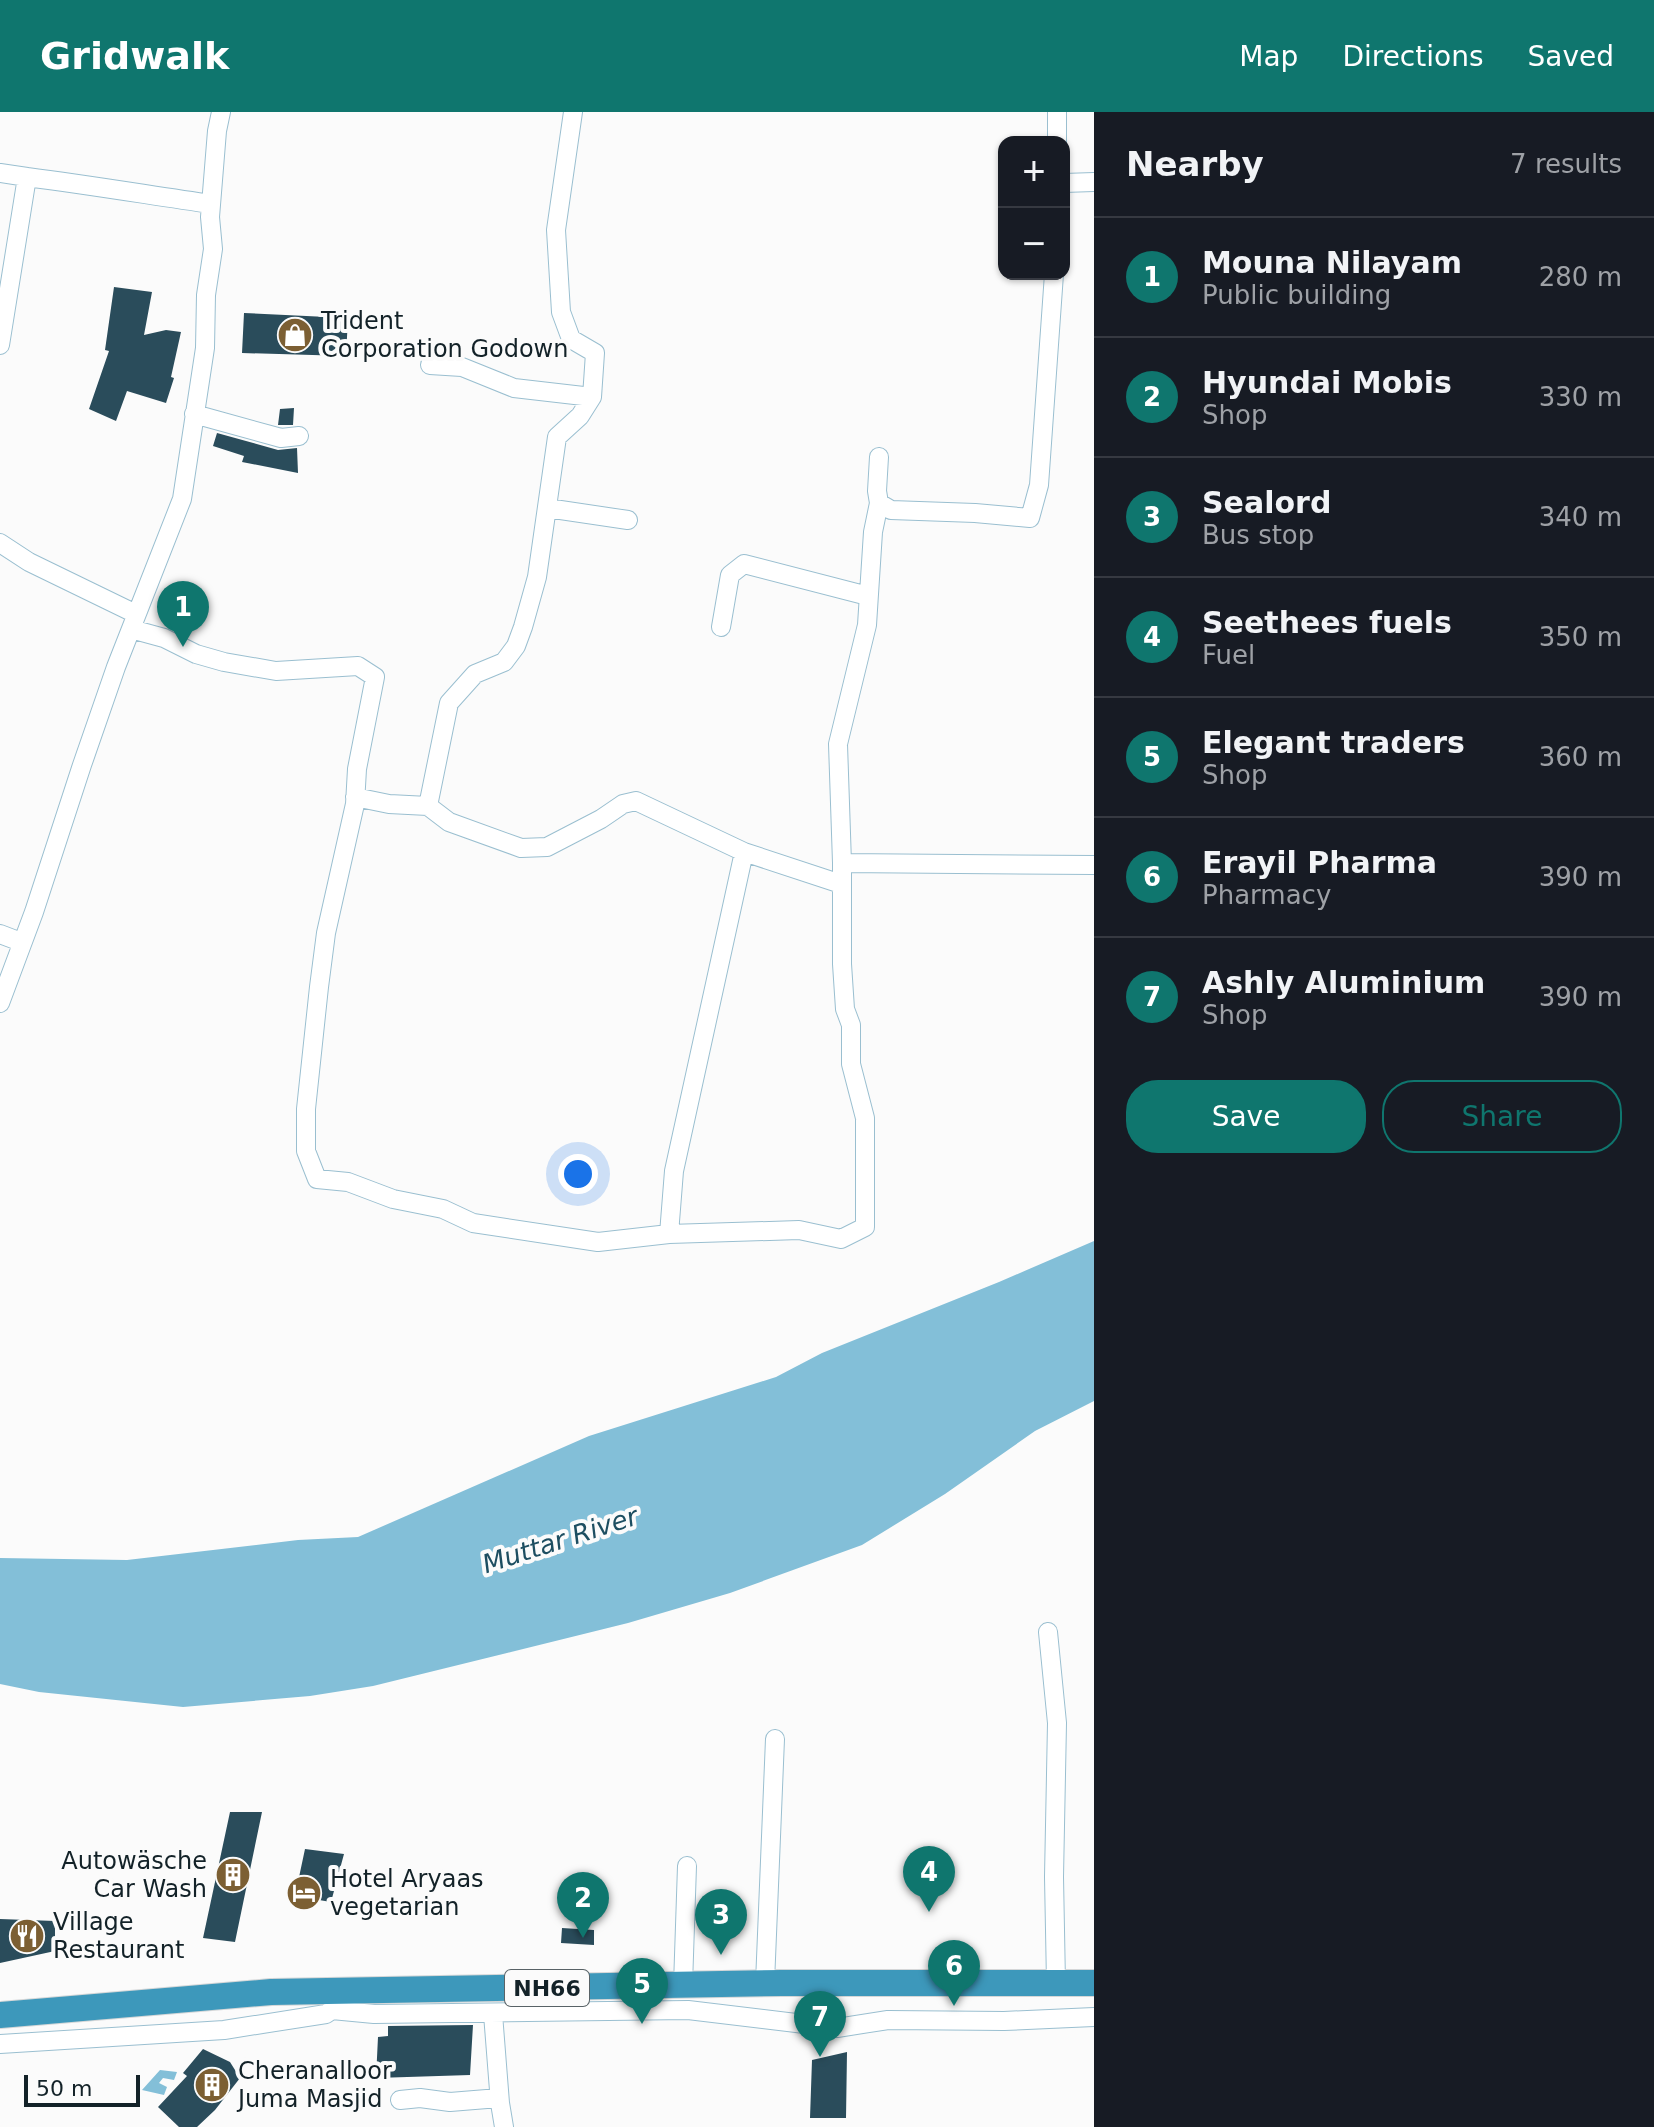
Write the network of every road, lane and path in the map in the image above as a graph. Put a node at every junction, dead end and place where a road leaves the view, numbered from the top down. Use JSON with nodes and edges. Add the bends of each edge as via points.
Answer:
{"nodes":[{"id":1,"x":221,"y":112,"type":"edge"},
{"id":2,"x":573,"y":112,"type":"edge"},
{"id":3,"x":1057,"y":112,"type":"edge"},
{"id":4,"x":1057,"y":136,"type":"edge"},
{"id":5,"x":0,"y":173,"type":"edge"},
{"id":6,"x":27,"y":177,"type":"junction"},
{"id":7,"x":1094,"y":182,"type":"edge"},
{"id":8,"x":1070,"y":183,"type":"edge"},
{"id":9,"x":211,"y":204,"type":"junction"},
{"id":10,"x":1054,"y":280,"type":"edge"},
{"id":11,"x":0,"y":345,"type":"edge"},
{"id":12,"x":430,"y":365,"type":"dead end"},
{"id":13,"x":592,"y":397,"type":"junction"},
{"id":14,"x":194,"y":414,"type":"junction"},
{"id":15,"x":299,"y":436,"type":"dead end"},
{"id":16,"x":879,"y":457,"type":"dead end"},
{"id":17,"x":879,"y":503,"type":"junction"},
{"id":18,"x":547,"y":508,"type":"junction"},
{"id":19,"x":628,"y":520,"type":"dead end"},
{"id":20,"x":0,"y":543,"type":"edge"},
{"id":21,"x":868,"y":596,"type":"junction"},
{"id":22,"x":134,"y":622,"type":"junction"},
{"id":23,"x":721,"y":627,"type":"dead end"},
{"id":24,"x":355,"y":797,"type":"junction"},
{"id":25,"x":428,"y":806,"type":"junction"},
{"id":26,"x":744,"y":852,"type":"junction"},
{"id":27,"x":842,"y":863,"type":"junction"},
{"id":28,"x":1094,"y":865,"type":"edge"},
{"id":29,"x":841,"y":884,"type":"junction"},
{"id":30,"x":0,"y":934,"type":"edge"},
{"id":31,"x":21,"y":942,"type":"junction"},
{"id":32,"x":0,"y":1003,"type":"edge"},
{"id":33,"x":669,"y":1234,"type":"junction"},
{"id":34,"x":1048,"y":1632,"type":"dead end"},
{"id":35,"x":775,"y":1739,"type":"dead end"},
{"id":36,"x":687,"y":1866,"type":"dead end"},
{"id":37,"x":765,"y":1983,"type":"junction"},
{"id":38,"x":1056,"y":1983,"type":"junction"},
{"id":39,"x":1094,"y":1983,"type":"edge"},
{"id":40,"x":683,"y":1985,"type":"junction"},
{"id":41,"x":493,"y":2014,"type":"junction"},
{"id":42,"x":0,"y":2015,"type":"edge"},
{"id":43,"x":1094,"y":2017,"type":"edge"},
{"id":44,"x":0,"y":2044,"type":"edge"},
{"id":45,"x":499,"y":2098,"type":"junction"},
{"id":46,"x":400,"y":2100,"type":"dead end"},
{"id":47,"x":504,"y":2127,"type":"edge"}],
"edges":[{"from":1,"to":9,"type":"street"},
{"from":2,"to":13,"type":"street","via":[[556,230],[561,312],[571,339],[595,353]]},
{"from":3,"to":4,"type":"street"},
{"from":5,"to":6,"type":"street"},
{"from":6,"to":9,"type":"street"},
{"from":6,"to":11,"type":"street"},
{"from":7,"to":8,"type":"street"},
{"from":9,"to":14,"type":"street","via":[[205,348]]},
{"from":10,"to":17,"type":"street","via":[[1041,458],[1030,518],[891,510]]},
{"from":12,"to":13,"type":"street","via":[[462,367],[514,388]]},
{"from":13,"to":18,"type":"street","via":[[557,437]]},
{"from":14,"to":15,"type":"street","via":[[281,438]]},
{"from":14,"to":22,"type":"street","via":[[182,499]]},
{"from":16,"to":17,"type":"street"},
{"from":17,"to":21,"type":"street"},
{"from":18,"to":19,"type":"street"},
{"from":18,"to":25,"type":"street","via":[[537,577],[516,646],[504,662],[475,674],[449,703]]},
{"from":20,"to":22,"type":"street"},
{"from":21,"to":23,"type":"street","via":[[744,564],[730,575]]},
{"from":21,"to":27,"type":"street","via":[[867,625],[838,744]]},
{"from":22,"to":24,"type":"street","via":[[196,654],[224,662],[276,671],[358,666],[375,677]]},
{"from":22,"to":31,"type":"street"},
{"from":24,"to":25,"type":"street"},
{"from":24,"to":33,"type":"street","via":[[326,933],[306,1109],[306,1151],[317,1179],[348,1182],[473,1223],[598,1242]]},
{"from":25,"to":26,"type":"street","via":[[449,822],[521,848],[547,847],[636,801]]},
{"from":26,"to":29,"type":"street"},
{"from":26,"to":33,"type":"street","via":[[674,1171]]},
{"from":27,"to":28,"type":"street"},
{"from":27,"to":29,"type":"street"},
{"from":29,"to":33,"type":"street","via":[[845,1009],[851,1025],[851,1064],[865,1118],[865,1227],[841,1239],[799,1230]]},
{"from":30,"to":31,"type":"street"},
{"from":31,"to":32,"type":"street"},
{"from":34,"to":38,"type":"street","via":[[1057,1723]]},
{"from":35,"to":37,"type":"street"},
{"from":36,"to":40,"type":"street"},
{"from":37,"to":38,"type":"highway","number":"NH66"},
{"from":37,"to":40,"type":"highway","number":"NH66"},
{"from":38,"to":39,"type":"highway","number":"NH66"},
{"from":40,"to":42,"type":"highway","number":"NH66","via":[[271,1992]]},
{"from":41,"to":43,"type":"street","via":[[688,2010],[837,2028],[888,2020]]},
{"from":41,"to":44,"type":"street","via":[[332,2010],[224,2030]]},
{"from":41,"to":45,"type":"street"},
{"from":45,"to":46,"type":"street"},
{"from":45,"to":47,"type":"street"}]}
